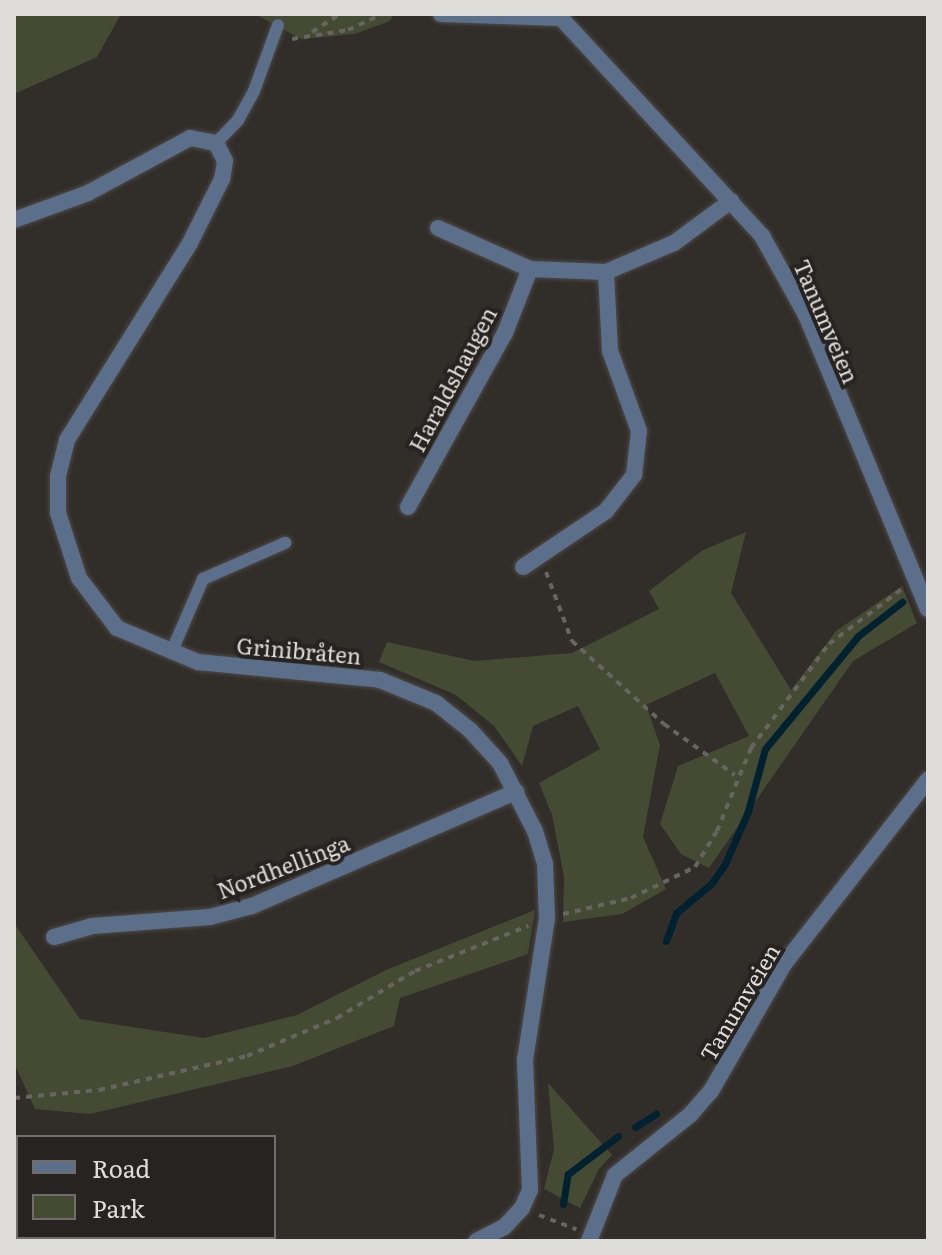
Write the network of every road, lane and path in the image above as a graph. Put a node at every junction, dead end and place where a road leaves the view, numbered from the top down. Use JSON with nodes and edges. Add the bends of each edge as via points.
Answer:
{"nodes":[{"id":1,"x":340,"y":14,"type":"edge"},
{"id":2,"x":383,"y":14,"type":"edge"},
{"id":3,"x":441,"y":14,"type":"edge"},
{"id":4,"x":564,"y":16,"type":"edge"},
{"id":5,"x":278,"y":25,"type":"dead end"},
{"id":6,"x":309,"y":33,"type":"junction"},
{"id":7,"x":271,"y":47,"type":"junction"},
{"id":8,"x":210,"y":140,"type":"junction"},
{"id":9,"x":731,"y":201,"type":"junction"},
{"id":10,"x":14,"y":220,"type":"edge"},
{"id":11,"x":438,"y":228,"type":"dead end"},
{"id":12,"x":530,"y":269,"type":"junction"},
{"id":13,"x":606,"y":272,"type":"junction"},
{"id":14,"x":408,"y":507,"type":"dead end"},
{"id":15,"x":285,"y":543,"type":"dead end"},
{"id":16,"x":540,"y":557,"type":"junction"},
{"id":17,"x":523,"y":567,"type":"dead end"},
{"id":18,"x":916,"y":579,"type":"junction"},
{"id":19,"x":928,"y":609,"type":"edge"},
{"id":20,"x":171,"y":653,"type":"junction"},
{"id":21,"x":735,"y":775,"type":"junction"},
{"id":22,"x":928,"y":780,"type":"edge"},
{"id":23,"x":516,"y":792,"type":"junction"},
{"id":24,"x":547,"y":918,"type":"junction"},
{"id":25,"x":54,"y":937,"type":"dead end"},
{"id":26,"x":14,"y":1098,"type":"edge"},
{"id":27,"x":522,"y":1208,"type":"junction"},
{"id":28,"x":590,"y":1238,"type":"edge"},
{"id":29,"x":476,"y":1241,"type":"edge"}],
"edges":[{"from":1,"to":6,"type":"path"},
{"from":2,"to":6,"type":"path","via":[[348,30]]},
{"from":3,"to":4,"type":"street","name":"Tanumveien"},
{"from":4,"to":9,"type":"street","name":"Tanumveien"},
{"from":5,"to":7,"type":"lane"},
{"from":6,"to":7,"type":"path"},
{"from":7,"to":8,"type":"lane","via":[[238,120]]},
{"from":8,"to":10,"type":"street","via":[[173,145],[88,193]]},
{"from":8,"to":20,"type":"street","name":"Grinibråten","via":[[225,161],[222,179],[190,243],[85,405],[67,440],[58,477],[58,513],[79,578],[117,628]]},
{"from":9,"to":13,"type":"street","via":[[674,243]]},
{"from":9,"to":18,"type":"street","name":"Tanumveien","via":[[790,281]]},
{"from":11,"to":12,"type":"street"},
{"from":12,"to":13,"type":"street"},
{"from":12,"to":14,"type":"street","name":"Haraldshaugen","via":[[505,333]]},
{"from":13,"to":16,"type":"street","via":[[610,351],[639,431],[639,455],[634,475],[606,511]]},
{"from":15,"to":20,"type":"lane","via":[[203,579]]},
{"from":16,"to":17,"type":"street"},
{"from":16,"to":21,"type":"path","via":[[572,641],[664,724]]},
{"from":18,"to":19,"type":"street","name":"Tanumveien"},
{"from":18,"to":21,"type":"path","via":[[829,644]]},
{"from":20,"to":23,"type":"street","name":"Grinibråten","via":[[198,662],[335,673],[406,690],[436,703],[470,730]]},
{"from":21,"to":24,"type":"path","via":[[704,856],[684,876],[631,898]]},
{"from":22,"to":28,"type":"street","name":"Tanumveien","via":[[784,964],[711,1091],[690,1115],[615,1175]]},
{"from":23,"to":24,"type":"street","name":"Grinibråten","via":[[545,864]]},
{"from":23,"to":25,"type":"street","name":"Nordhellinga","via":[[252,906],[210,917],[92,926]]},
{"from":24,"to":26,"type":"path","via":[[415,971],[337,1018],[247,1056],[99,1090]]},
{"from":24,"to":27,"type":"street","name":"Grinibråten","via":[[525,1060],[533,1171]]},
{"from":27,"to":28,"type":"path"},
{"from":27,"to":29,"type":"street","via":[[504,1227]]}]}
